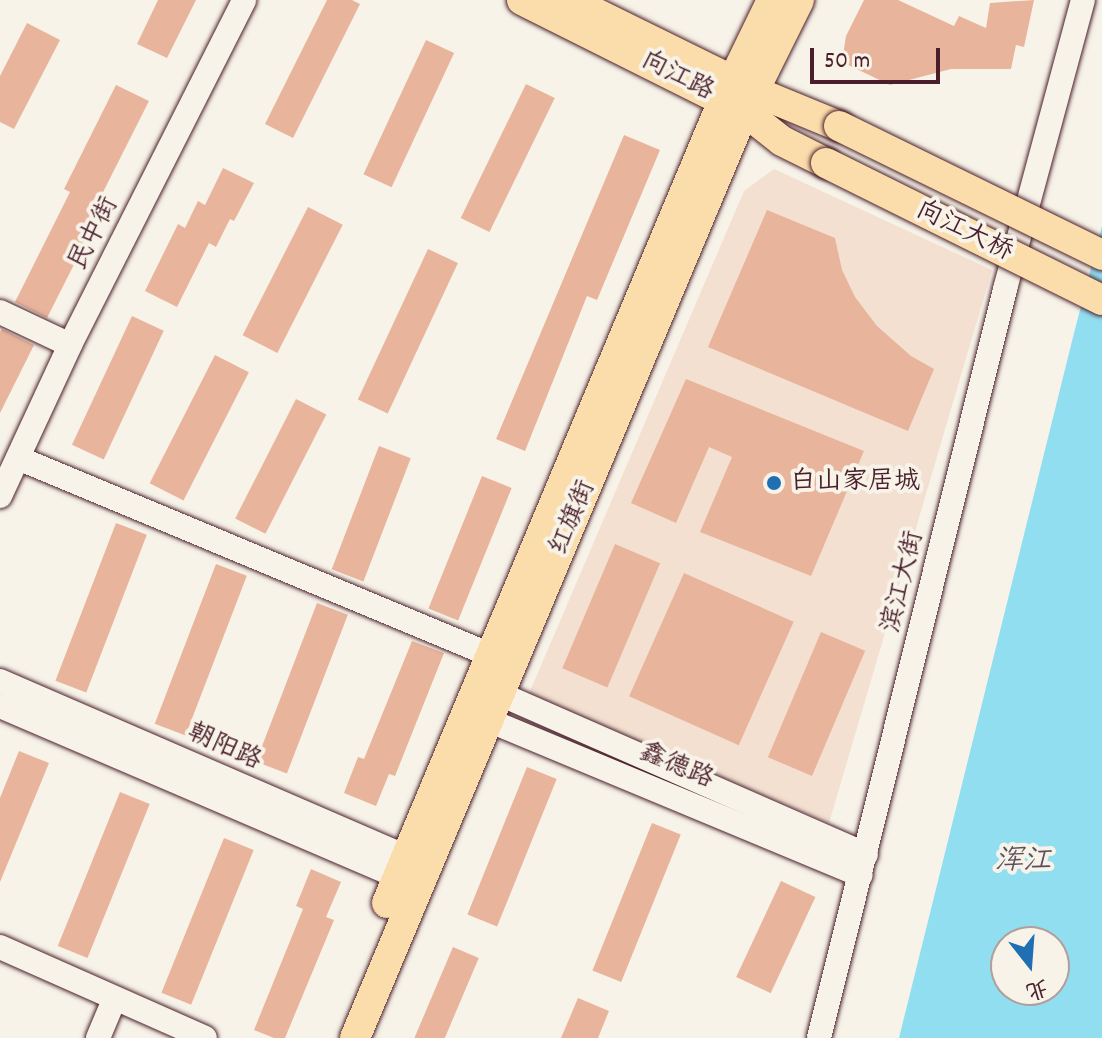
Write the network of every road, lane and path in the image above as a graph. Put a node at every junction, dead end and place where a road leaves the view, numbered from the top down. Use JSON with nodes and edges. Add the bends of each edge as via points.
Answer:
{"nodes":[{"id":1,"x":244,"y":0,"type":"edge"},
{"id":2,"x":522,"y":0,"type":"edge"},
{"id":3,"x":569,"y":0,"type":"edge"},
{"id":4,"x":772,"y":0,"type":"edge"},
{"id":5,"x":799,"y":0,"type":"edge"},
{"id":6,"x":1083,"y":0,"type":"edge"},
{"id":7,"x":739,"y":96,"type":"junction"},
{"id":8,"x":839,"y":126,"type":"joint"},
{"id":9,"x":826,"y":163,"type":"joint"},
{"id":10,"x":1102,"y":255,"type":"edge"},
{"id":11,"x":1102,"y":300,"type":"edge"},
{"id":12,"x":0,"y":312,"type":"edge"},
{"id":13,"x":70,"y":345,"type":"junction"},
{"id":14,"x":18,"y":458,"type":"junction"},
{"id":15,"x":2,"y":488,"type":"edge"},
{"id":16,"x":493,"y":656,"type":"junction"},
{"id":17,"x":0,"y":681,"type":"edge"},
{"id":18,"x":485,"y":703,"type":"junction"},
{"id":19,"x":0,"y":706,"type":"edge"},
{"id":20,"x":863,"y":865,"type":"junction"},
{"id":21,"x":412,"y":871,"type":"junction"},
{"id":22,"x":0,"y":947,"type":"edge"},
{"id":23,"x":114,"y":1000,"type":"junction"},
{"id":24,"x":98,"y":1038,"type":"edge"},
{"id":25,"x":205,"y":1038,"type":"edge"},
{"id":26,"x":332,"y":1038,"type":"edge"},
{"id":27,"x":355,"y":1038,"type":"edge"},
{"id":28,"x":819,"y":1038,"type":"edge"}],
"edges":[{"from":1,"to":13,"type":"street","name":"民中街"},
{"from":2,"to":7,"type":"main road","name":"向江路"},
{"from":3,"to":7,"type":"main road","name":"向江路"},
{"from":4,"to":7,"type":"main road"},
{"from":5,"to":7,"type":"main road","name":"红旗街"},
{"from":6,"to":20,"type":"street","name":"滨江大街","via":[[1005,289]]},
{"from":7,"to":8,"type":"main road","name":"向江路"},
{"from":7,"to":9,"type":"main road","name":"向江路","via":[[782,141]]},
{"from":7,"to":16,"type":"main road"},
{"from":7,"to":18,"type":"main road","name":"红旗街"},
{"from":8,"to":10,"type":"main road","name":"向江大桥","bridge":true},
{"from":9,"to":11,"type":"main road","name":"向江大桥","bridge":true},
{"from":12,"to":13,"type":"street"},
{"from":13,"to":14,"type":"street","name":"民中街"},
{"from":14,"to":15,"type":"street","name":"民中街"},
{"from":14,"to":16,"type":"street"},
{"from":16,"to":18,"type":"main road"},
{"from":17,"to":21,"type":"street","name":"朝阳路"},
{"from":18,"to":20,"type":"street","name":"鑫德路"},
{"from":18,"to":21,"type":"main road"},
{"from":19,"to":21,"type":"street","name":"朝阳路"},
{"from":20,"to":28,"type":"street","name":"滨江大街"},
{"from":21,"to":26,"type":"main road"},
{"from":21,"to":27,"type":"main road"},
{"from":22,"to":23,"type":"street"},
{"from":23,"to":24,"type":"street"},
{"from":23,"to":25,"type":"street"}]}
